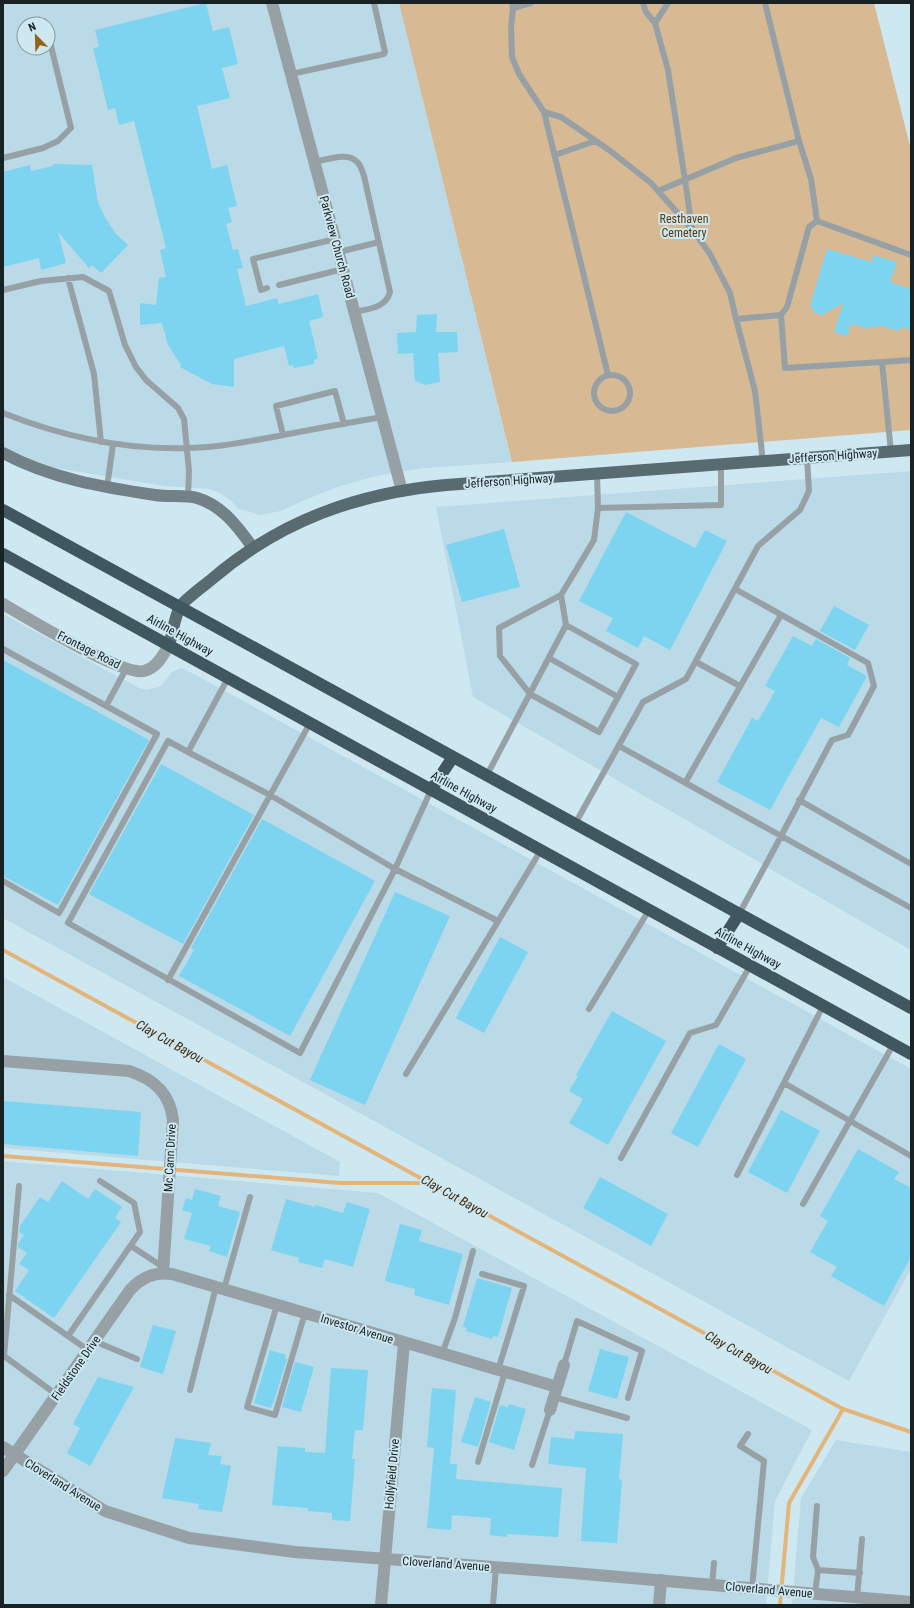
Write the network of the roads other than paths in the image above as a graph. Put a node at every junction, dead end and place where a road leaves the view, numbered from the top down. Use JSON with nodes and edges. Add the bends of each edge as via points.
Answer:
{"nodes":[{"id":1,"x":272,"y":3,"type":"edge"},
{"id":2,"x":374,"y":3,"type":"edge"},
{"id":3,"x":531,"y":3,"type":"edge"},
{"id":4,"x":643,"y":3,"type":"edge"},
{"id":5,"x":668,"y":3,"type":"edge"},
{"id":6,"x":765,"y":3,"type":"edge"},
{"id":7,"x":513,"y":5,"type":"edge"},
{"id":8,"x":655,"y":23,"type":"junction"},
{"id":9,"x":53,"y":56,"type":"edge"},
{"id":10,"x":291,"y":74,"type":"junction"},
{"id":11,"x":544,"y":112,"type":"junction"},
{"id":12,"x":595,"y":141,"type":"junction"},
{"id":13,"x":799,"y":141,"type":"junction"},
{"id":14,"x":554,"y":155,"type":"junction"},
{"id":15,"x":3,"y":158,"type":"edge"},
{"id":16,"x":314,"y":162,"type":"junction"},
{"id":17,"x":685,"y":180,"type":"junction"},
{"id":18,"x":658,"y":191,"type":"junction"},
{"id":19,"x":816,"y":221,"type":"junction"},
{"id":20,"x":692,"y":229,"type":"junction"},
{"id":21,"x":335,"y":239,"type":"junction"},
{"id":22,"x":379,"y":242,"type":"junction"},
{"id":23,"x":339,"y":252,"type":"junction"},
{"id":24,"x":911,"y":255,"type":"edge"},
{"id":25,"x":343,"y":268,"type":"junction"},
{"id":26,"x":68,"y":278,"type":"junction"},
{"id":27,"x":279,"y":285,"type":"dead end"},
{"id":28,"x":267,"y":288,"type":"dead end"},
{"id":29,"x":3,"y":290,"type":"edge"},
{"id":30,"x":355,"y":312,"type":"junction"},
{"id":31,"x":781,"y":315,"type":"junction"},
{"id":32,"x":736,"y":318,"type":"junction"},
{"id":33,"x":911,"y":360,"type":"edge"},
{"id":34,"x":882,"y":362,"type":"junction"},
{"id":35,"x":608,"y":376,"type":"junction"},
{"id":36,"x":3,"y":413,"type":"edge"},
{"id":37,"x":383,"y":416,"type":"junction"},
{"id":38,"x":344,"y":424,"type":"junction"},
{"id":39,"x":283,"y":435,"type":"junction"},
{"id":40,"x":102,"y":442,"type":"junction"},
{"id":41,"x":113,"y":444,"type":"junction"},
{"id":42,"x":187,"y":448,"type":"junction"},
{"id":43,"x":911,"y":450,"type":"edge"},
{"id":44,"x":891,"y":452,"type":"junction"},
{"id":45,"x":3,"y":453,"type":"edge"},
{"id":46,"x":807,"y":458,"type":"junction"},
{"id":47,"x":763,"y":462,"type":"junction"},
{"id":48,"x":722,"y":465,"type":"junction"},
{"id":49,"x":597,"y":474,"type":"junction"},
{"id":50,"x":107,"y":487,"type":"junction"},
{"id":51,"x":402,"y":491,"type":"junction"},
{"id":52,"x":188,"y":497,"type":"junction"},
{"id":53,"x":598,"y":508,"type":"junction"},
{"id":54,"x":3,"y":510,"type":"edge"},
{"id":55,"x":253,"y":548,"type":"junction"},
{"id":56,"x":3,"y":554,"type":"edge"},
{"id":57,"x":735,"y":590,"type":"junction"},
{"id":58,"x":561,"y":595,"type":"junction"},
{"id":59,"x":3,"y":604,"type":"edge"},
{"id":60,"x":180,"y":607,"type":"junction"},
{"id":61,"x":781,"y":615,"type":"junction"},
{"id":62,"x":566,"y":625,"type":"junction"},
{"id":63,"x":169,"y":645,"type":"junction"},
{"id":64,"x":3,"y":649,"type":"edge"},
{"id":65,"x":549,"y":658,"type":"junction"},
{"id":66,"x":696,"y":662,"type":"junction"},
{"id":67,"x":126,"y":668,"type":"junction"},
{"id":68,"x":228,"y":678,"type":"junction"},
{"id":69,"x":740,"y":686,"type":"junction"},
{"id":70,"x":530,"y":694,"type":"junction"},
{"id":71,"x":618,"y":697,"type":"junction"},
{"id":72,"x":106,"y":706,"type":"junction"},
{"id":73,"x":310,"y":723,"type":"junction"},
{"id":74,"x":619,"y":746,"type":"junction"},
{"id":75,"x":188,"y":752,"type":"junction"},
{"id":76,"x":453,"y":757,"type":"junction"},
{"id":77,"x":487,"y":776,"type":"junction"},
{"id":78,"x":684,"y":783,"type":"junction"},
{"id":79,"x":431,"y":790,"type":"junction"},
{"id":80,"x":270,"y":795,"type":"junction"},
{"id":81,"x":799,"y":800,"type":"junction"},
{"id":82,"x":575,"y":824,"type":"junction"},
{"id":83,"x":782,"y":836,"type":"junction"},
{"id":84,"x":540,"y":850,"type":"junction"},
{"id":85,"x":911,"y":864,"type":"edge"},
{"id":86,"x":395,"y":868,"type":"junction"},
{"id":87,"x":3,"y":881,"type":"edge"},
{"id":88,"x":911,"y":908,"type":"edge"},
{"id":89,"x":649,"y":910,"type":"junction"},
{"id":90,"x":739,"y":914,"type":"junction"},
{"id":91,"x":498,"y":921,"type":"junction"},
{"id":92,"x":717,"y":948,"type":"junction"},
{"id":93,"x":750,"y":966,"type":"junction"},
{"id":94,"x":168,"y":980,"type":"junction"},
{"id":95,"x":823,"y":1006,"type":"junction"},
{"id":96,"x":911,"y":1008,"type":"edge"},
{"id":97,"x":589,"y":1009,"type":"dead end"},
{"id":98,"x":894,"y":1045,"type":"junction"},
{"id":99,"x":911,"y":1054,"type":"edge"},
{"id":100,"x":3,"y":1061,"type":"edge"},
{"id":101,"x":406,"y":1074,"type":"dead end"},
{"id":102,"x":784,"y":1083,"type":"junction"},
{"id":103,"x":850,"y":1122,"type":"junction"},
{"id":104,"x":911,"y":1156,"type":"edge"},
{"id":105,"x":621,"y":1158,"type":"dead end"},
{"id":106,"x":737,"y":1175,"type":"dead end"},
{"id":107,"x":100,"y":1181,"type":"dead end"},
{"id":108,"x":19,"y":1186,"type":"dead end"},
{"id":109,"x":250,"y":1196,"type":"dead end"},
{"id":110,"x":803,"y":1204,"type":"dead end"},
{"id":111,"x":131,"y":1246,"type":"junction"},
{"id":112,"x":473,"y":1252,"type":"dead end"},
{"id":113,"x":161,"y":1271,"type":"junction"},
{"id":114,"x":482,"y":1274,"type":"dead end"},
{"id":115,"x":220,"y":1288,"type":"junction"},
{"id":116,"x":9,"y":1295,"type":"junction"},
{"id":117,"x":277,"y":1305,"type":"junction"},
{"id":118,"x":305,"y":1313,"type":"junction"},
{"id":119,"x":68,"y":1336,"type":"junction"},
{"id":120,"x":404,"y":1343,"type":"junction"},
{"id":121,"x":91,"y":1346,"type":"junction"},
{"id":122,"x":442,"y":1354,"type":"junction"},
{"id":123,"x":137,"y":1359,"type":"dead end"},
{"id":124,"x":564,"y":1365,"type":"joint"},
{"id":125,"x":501,"y":1371,"type":"junction"},
{"id":126,"x":190,"y":1390,"type":"dead end"},
{"id":127,"x":555,"y":1392,"type":"junction"},
{"id":128,"x":57,"y":1395,"type":"junction"},
{"id":129,"x":628,"y":1398,"type":"dead end"},
{"id":130,"x":550,"y":1410,"type":"joint"},
{"id":131,"x":627,"y":1418,"type":"dead end"},
{"id":132,"x":748,"y":1434,"type":"dead end"},
{"id":133,"x":3,"y":1447,"type":"edge"},
{"id":134,"x":15,"y":1455,"type":"junction"},
{"id":135,"x":478,"y":1462,"type":"dead end"},
{"id":136,"x":532,"y":1465,"type":"dead end"},
{"id":137,"x":3,"y":1471,"type":"edge"},
{"id":138,"x":817,"y":1506,"type":"dead end"},
{"id":139,"x":862,"y":1539,"type":"dead end"},
{"id":140,"x":385,"y":1559,"type":"junction"},
{"id":141,"x":714,"y":1563,"type":"dead end"},
{"id":142,"x":496,"y":1567,"type":"junction"},
{"id":143,"x":818,"y":1570,"type":"junction"},
{"id":144,"x":860,"y":1573,"type":"junction"},
{"id":145,"x":661,"y":1580,"type":"junction"},
{"id":146,"x":712,"y":1585,"type":"junction"},
{"id":147,"x":756,"y":1589,"type":"junction"},
{"id":148,"x":810,"y":1594,"type":"junction"},
{"id":149,"x":857,"y":1598,"type":"junction"},
{"id":150,"x":908,"y":1603,"type":"edge"},
{"id":151,"x":381,"y":1605,"type":"edge"},
{"id":152,"x":493,"y":1605,"type":"edge"},
{"id":153,"x":659,"y":1605,"type":"edge"}],
"edges":[{"from":1,"to":10,"type":"street","name":"Parkview Church Road"},
{"from":2,"to":10,"type":"lane","via":[[384,54]]},
{"from":3,"to":7,"type":"lane"},
{"from":4,"to":8,"type":"lane","via":[[646,12]]},
{"from":5,"to":8,"type":"lane"},
{"from":6,"to":13,"type":"lane"},
{"from":7,"to":11,"type":"lane","via":[[512,57]]},
{"from":8,"to":17,"type":"lane","via":[[668,70]]},
{"from":9,"to":15,"type":"lane","via":[[71,128],[58,141],[43,148]]},
{"from":10,"to":16,"type":"street","name":"Parkview Church Road"},
{"from":11,"to":12,"type":"lane","via":[[561,117]]},
{"from":11,"to":14,"type":"lane"},
{"from":12,"to":14,"type":"lane"},
{"from":12,"to":18,"type":"lane"},
{"from":13,"to":17,"type":"lane","via":[[736,158]]},
{"from":13,"to":19,"type":"lane","via":[[812,179]]},
{"from":14,"to":35,"type":"lane"},
{"from":16,"to":21,"type":"street","name":"Parkview Church Road"},
{"from":16,"to":22,"type":"lane","via":[[344,157],[357,162],[364,176]]},
{"from":17,"to":18,"type":"lane"},
{"from":17,"to":20,"type":"lane"},
{"from":18,"to":20,"type":"lane"},
{"from":19,"to":24,"type":"lane"},
{"from":19,"to":31,"type":"lane","via":[[809,227],[786,307]]},
{"from":20,"to":32,"type":"lane","via":[[710,254],[730,293]]},
{"from":21,"to":23,"type":"street","name":"Parkview Church Road"},
{"from":21,"to":28,"type":"lane","via":[[254,259],[261,290]]},
{"from":22,"to":23,"type":"lane"},
{"from":22,"to":30,"type":"lane","via":[[389,286],[389,298],[378,307]]},
{"from":23,"to":25,"type":"street","name":"Parkview Church Road"},
{"from":25,"to":27,"type":"lane"},
{"from":25,"to":30,"type":"street","name":"Parkview Church Road"},
{"from":26,"to":29,"type":"lane"},
{"from":26,"to":40,"type":"lane","via":[[94,374]]},
{"from":26,"to":42,"type":"lane","via":[[83,277],[109,291],[125,345],[136,367],[146,380],[178,408],[184,418]]},
{"from":30,"to":37,"type":"street","name":"Parkview Church Road"},
{"from":31,"to":32,"type":"lane"},
{"from":31,"to":34,"type":"lane","via":[[785,368]]},
{"from":32,"to":47,"type":"lane","via":[[755,391]]},
{"from":33,"to":34,"type":"lane"},
{"from":34,"to":44,"type":"lane"},
{"from":35,"to":35,"type":"lane","via":[[598,382],[594,393],[602,408],[613,411],[624,406],[630,396],[630,390],[620,376]]},
{"from":36,"to":40,"type":"lane","via":[[58,432]]},
{"from":37,"to":38,"type":"lane"},
{"from":37,"to":51,"type":"street","name":"Parkview Church Road"},
{"from":38,"to":39,"type":"lane"},
{"from":38,"to":39,"type":"lane","via":[[335,391],[276,406]]},
{"from":39,"to":42,"type":"lane"},
{"from":40,"to":41,"type":"lane"},
{"from":41,"to":42,"type":"lane","via":[[149,448]]},
{"from":41,"to":50,"type":"lane"},
{"from":42,"to":52,"type":"lane"},
{"from":43,"to":44,"type":"main road","name":"Jefferson Highway"},
{"from":44,"to":46,"type":"main road","name":"Jefferson Highway"},
{"from":45,"to":50,"type":"street","via":[[64,478]]},
{"from":46,"to":47,"type":"main road","name":"Jefferson Highway"},
{"from":46,"to":57,"type":"lane","via":[[809,491],[800,510],[758,546]]},
{"from":47,"to":48,"type":"main road","name":"Jefferson Highway"},
{"from":48,"to":49,"type":"main road","name":"Jefferson Highway"},
{"from":48,"to":53,"type":"lane","via":[[721,505]]},
{"from":49,"to":51,"type":"main road","name":"Jefferson Highway","via":[[446,485]]},
{"from":49,"to":53,"type":"lane"},
{"from":50,"to":52,"type":"street"},
{"from":51,"to":55,"type":"main road","name":"Jefferson Highway","via":[[363,499],[318,514]]},
{"from":52,"to":55,"type":"street","via":[[197,498],[220,510],[241,531]]},
{"from":53,"to":58,"type":"lane","via":[[594,540]]},
{"from":54,"to":60,"type":"highway","name":"Airline Highway"},
{"from":55,"to":60,"type":"main road","name":"Jefferson Highway","via":[[231,563]]},
{"from":56,"to":63,"type":"highway","name":"Airline Highway"},
{"from":57,"to":61,"type":"lane"},
{"from":57,"to":66,"type":"lane"},
{"from":58,"to":62,"type":"lane"},
{"from":58,"to":70,"type":"lane","via":[[498,628],[500,656]]},
{"from":59,"to":67,"type":"street","name":"Frontage Road","via":[[97,656]]},
{"from":60,"to":63,"type":"main road"},
{"from":60,"to":76,"type":"highway","name":"Airline Highway"},
{"from":61,"to":69,"type":"lane"},
{"from":61,"to":81,"type":"lane","via":[[868,663],[874,686],[848,735],[832,740]]},
{"from":62,"to":65,"type":"lane"},
{"from":62,"to":71,"type":"lane","via":[[636,664]]},
{"from":63,"to":67,"type":"street","name":"Frontage Road","via":[[151,668],[143,672]]},
{"from":63,"to":68,"type":"highway","name":"Airline Highway"},
{"from":64,"to":72,"type":"lane"},
{"from":65,"to":70,"type":"lane"},
{"from":65,"to":71,"type":"lane"},
{"from":66,"to":69,"type":"lane"},
{"from":66,"to":74,"type":"lane","via":[[686,679],[643,702]]},
{"from":67,"to":72,"type":"lane"},
{"from":68,"to":73,"type":"highway","name":"Airline Highway"},
{"from":68,"to":75,"type":"lane"},
{"from":69,"to":78,"type":"lane"},
{"from":70,"to":71,"type":"lane","via":[[599,732]]},
{"from":70,"to":77,"type":"lane"},
{"from":72,"to":87,"type":"lane","via":[[157,734],[59,913]]},
{"from":73,"to":79,"type":"highway","name":"Airline Highway"},
{"from":73,"to":80,"type":"lane"},
{"from":74,"to":78,"type":"lane"},
{"from":74,"to":82,"type":"lane"},
{"from":75,"to":80,"type":"lane"},
{"from":75,"to":94,"type":"lane","via":[[168,741],[68,922]]},
{"from":76,"to":77,"type":"highway","name":"Airline Highway"},
{"from":76,"to":79,"type":"highway"},
{"from":77,"to":82,"type":"highway","name":"Airline Highway"},
{"from":78,"to":83,"type":"lane"},
{"from":79,"to":84,"type":"highway","name":"Airline Highway"},
{"from":79,"to":86,"type":"lane"},
{"from":80,"to":86,"type":"lane"},
{"from":80,"to":94,"type":"lane"},
{"from":81,"to":83,"type":"lane"},
{"from":81,"to":85,"type":"lane"},
{"from":82,"to":90,"type":"highway","name":"Airline Highway"},
{"from":83,"to":88,"type":"lane"},
{"from":83,"to":90,"type":"lane"},
{"from":84,"to":89,"type":"highway","name":"Airline Highway"},
{"from":84,"to":91,"type":"lane"},
{"from":86,"to":91,"type":"lane"},
{"from":86,"to":94,"type":"lane","via":[[300,1053]]},
{"from":89,"to":92,"type":"highway","name":"Airline Highway"},
{"from":89,"to":97,"type":"lane"},
{"from":90,"to":92,"type":"highway"},
{"from":90,"to":96,"type":"highway","name":"Airline Highway"},
{"from":91,"to":101,"type":"lane"},
{"from":92,"to":93,"type":"highway","name":"Airline Highway"},
{"from":93,"to":95,"type":"highway","name":"Airline Highway"},
{"from":93,"to":105,"type":"lane","via":[[716,1025],[690,1034]]},
{"from":95,"to":98,"type":"highway","name":"Airline Highway"},
{"from":95,"to":102,"type":"lane"},
{"from":98,"to":99,"type":"highway","name":"Airline Highway"},
{"from":98,"to":103,"type":"lane"},
{"from":100,"to":113,"type":"street","name":"Mc Cann Drive","via":[[123,1071],[147,1078],[162,1092],[172,1111],[173,1120]]},
{"from":102,"to":103,"type":"lane"},
{"from":102,"to":106,"type":"lane"},
{"from":103,"to":104,"type":"lane"},
{"from":103,"to":110,"type":"lane"},
{"from":107,"to":111,"type":"lane","via":[[134,1203],[140,1232]]},
{"from":108,"to":116,"type":"lane"},
{"from":109,"to":115,"type":"lane"},
{"from":111,"to":113,"type":"lane"},
{"from":111,"to":119,"type":"lane"},
{"from":112,"to":122,"type":"lane"},
{"from":113,"to":115,"type":"street","name":"Investor Avenue"},
{"from":113,"to":121,"type":"street","name":"Fieldstone Drive","via":[[140,1280],[130,1290]]},
{"from":114,"to":125,"type":"lane","via":[[524,1286]]},
{"from":115,"to":117,"type":"street","name":"Investor Avenue"},
{"from":115,"to":126,"type":"lane"},
{"from":116,"to":119,"type":"lane"},
{"from":116,"to":128,"type":"lane","via":[[4,1356]]},
{"from":117,"to":118,"type":"street","name":"Investor Avenue"},
{"from":117,"to":118,"type":"lane","via":[[247,1407],[276,1415]]},
{"from":118,"to":120,"type":"street","name":"Investor Avenue"},
{"from":119,"to":121,"type":"lane"},
{"from":120,"to":122,"type":"street","name":"Investor Avenue"},
{"from":120,"to":140,"type":"street","name":"Hollyfield Drive"},
{"from":121,"to":123,"type":"lane"},
{"from":121,"to":128,"type":"street","name":"Fieldstone Drive"},
{"from":122,"to":125,"type":"street","name":"Investor Avenue"},
{"from":124,"to":127,"type":"street"},
{"from":124,"to":129,"type":"lane","via":[[577,1321],[642,1351]]},
{"from":125,"to":127,"type":"street","name":"Investor Avenue"},
{"from":125,"to":135,"type":"lane"},
{"from":127,"to":130,"type":"street"},
{"from":127,"to":131,"type":"lane"},
{"from":128,"to":134,"type":"street","name":"Fieldstone Drive"},
{"from":130,"to":136,"type":"lane"},
{"from":132,"to":147,"type":"lane","via":[[740,1446],[764,1461]]},
{"from":133,"to":134,"type":"street","name":"Cloverland Avenue"},
{"from":134,"to":137,"type":"street","name":"Fieldstone Drive"},
{"from":134,"to":140,"type":"street","name":"Cloverland Avenue","via":[[105,1511],[189,1538],[295,1552]]},
{"from":138,"to":143,"type":"lane","via":[[813,1557]]},
{"from":139,"to":144,"type":"lane"},
{"from":140,"to":142,"type":"street","name":"Cloverland Avenue"},
{"from":140,"to":151,"type":"street","name":"Hollyfield Drive"},
{"from":141,"to":146,"type":"lane"},
{"from":142,"to":145,"type":"street","name":"Cloverland Avenue"},
{"from":142,"to":152,"type":"lane"},
{"from":143,"to":144,"type":"lane"},
{"from":143,"to":148,"type":"lane"},
{"from":144,"to":149,"type":"lane"},
{"from":145,"to":146,"type":"street","name":"Cloverland Avenue"},
{"from":145,"to":153,"type":"street"},
{"from":146,"to":147,"type":"street","name":"Cloverland Avenue"},
{"from":147,"to":148,"type":"street","name":"Cloverland Avenue"},
{"from":148,"to":149,"type":"street","name":"Cloverland Avenue"},
{"from":149,"to":150,"type":"street","name":"Cloverland Avenue"}]}
